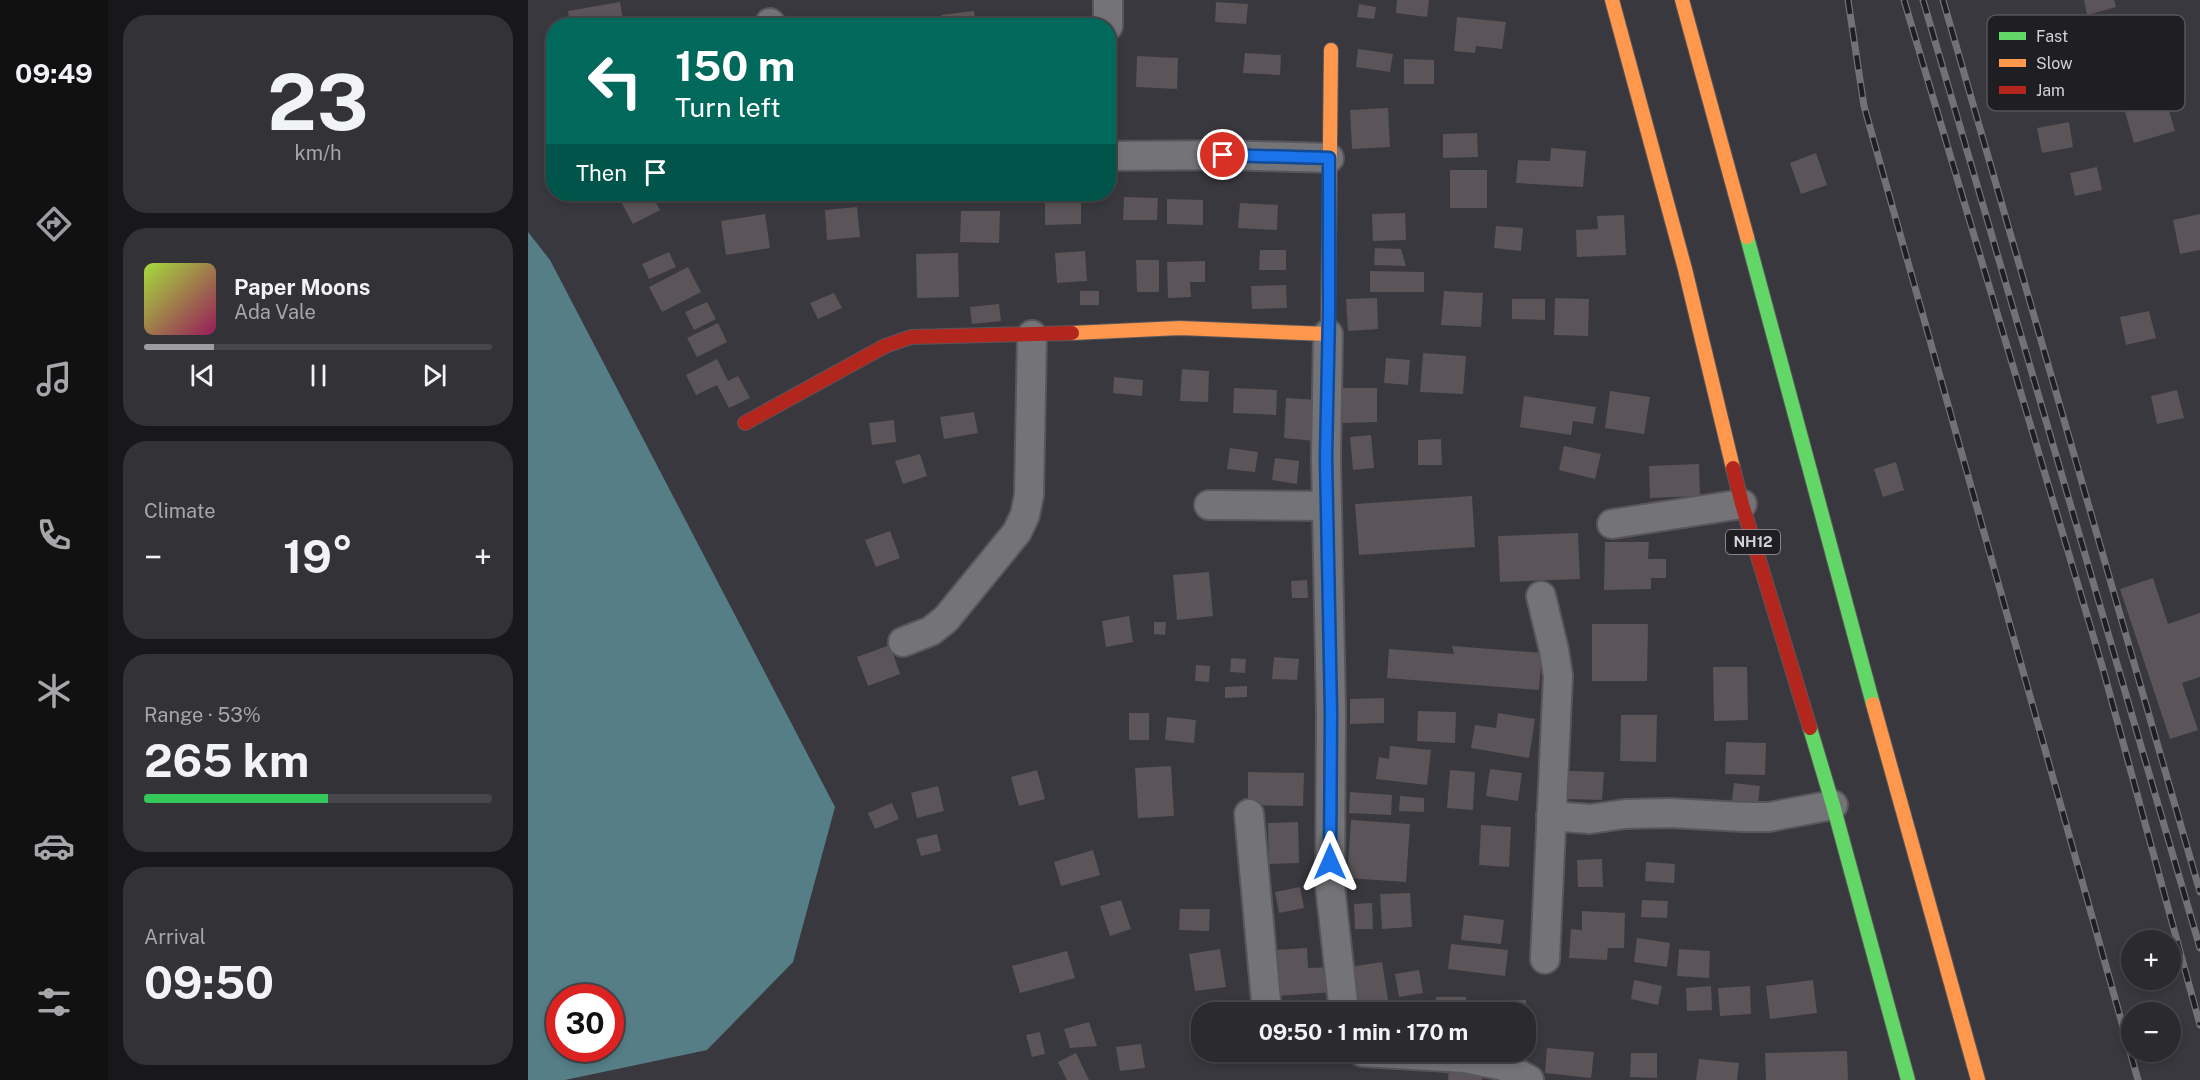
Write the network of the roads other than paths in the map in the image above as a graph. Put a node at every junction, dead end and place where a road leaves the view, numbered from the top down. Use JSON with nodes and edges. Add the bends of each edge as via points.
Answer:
{"nodes":[{"id":1,"x":1108,"y":0,"type":"edge"},
{"id":2,"x":1612,"y":0,"type":"edge"},
{"id":3,"x":1682,"y":0,"type":"edge"},
{"id":4,"x":1108,"y":18,"type":"edge"},
{"id":5,"x":1331,"y":50,"type":"dead end"},
{"id":6,"x":1116,"y":156,"type":"edge"},
{"id":7,"x":1329,"y":158,"type":"junction"},
{"id":8,"x":1328,"y":334,"type":"junction"},
{"id":9,"x":1032,"y":335,"type":"junction"},
{"id":10,"x":744,"y":423,"type":"dead end"},
{"id":11,"x":1742,"y":504,"type":"junction"},
{"id":12,"x":1209,"y":505,"type":"dead end"},
{"id":13,"x":1327,"y":506,"type":"junction"},
{"id":14,"x":1612,"y":524,"type":"dead end"},
{"id":15,"x":1541,"y":596,"type":"dead end"},
{"id":16,"x":903,"y":642,"type":"dead end"},
{"id":17,"x":1833,"y":805,"type":"junction"},
{"id":18,"x":1249,"y":814,"type":"dead end"},
{"id":19,"x":1551,"y":816,"type":"junction"},
{"id":20,"x":1545,"y":959,"type":"dead end"},
{"id":21,"x":1266,"y":1002,"type":"edge"},
{"id":22,"x":1343,"y":1002,"type":"edge"},
{"id":23,"x":1484,"y":1062,"type":"edge"},
{"id":24,"x":1529,"y":1080,"type":"edge"},
{"id":25,"x":1908,"y":1080,"type":"edge"},
{"id":26,"x":1978,"y":1080,"type":"edge"}],
"edges":[{"from":1,"to":4,"type":"street"},
{"from":2,"to":11,"type":"main road","number":"NH12","via":[[1685,269]]},
{"from":3,"to":26,"type":"main road"},
{"from":5,"to":7,"type":"main road"},
{"from":6,"to":7,"type":"street"},
{"from":7,"to":8,"type":"main road"},
{"from":8,"to":9,"type":"main road","via":[[1180,328]]},
{"from":8,"to":13,"type":"street"},
{"from":9,"to":10,"type":"main road","via":[[901,339]]},
{"from":9,"to":16,"type":"street","via":[[1029,495],[1025,515],[1017,532],[946,619],[931,631]]},
{"from":11,"to":14,"type":"street"},
{"from":11,"to":17,"type":"main road","number":"NH12"},
{"from":12,"to":13,"type":"street"},
{"from":13,"to":22,"type":"street","via":[[1330,886]]},
{"from":15,"to":19,"type":"street","via":[[1558,676]]},
{"from":17,"to":19,"type":"street","via":[[1769,817],[1670,813],[1590,819]]},
{"from":17,"to":25,"type":"main road","number":"NH12"},
{"from":18,"to":21,"type":"street"},
{"from":19,"to":20,"type":"street"},
{"from":23,"to":24,"type":"street","via":[[1504,1066]]}]}
